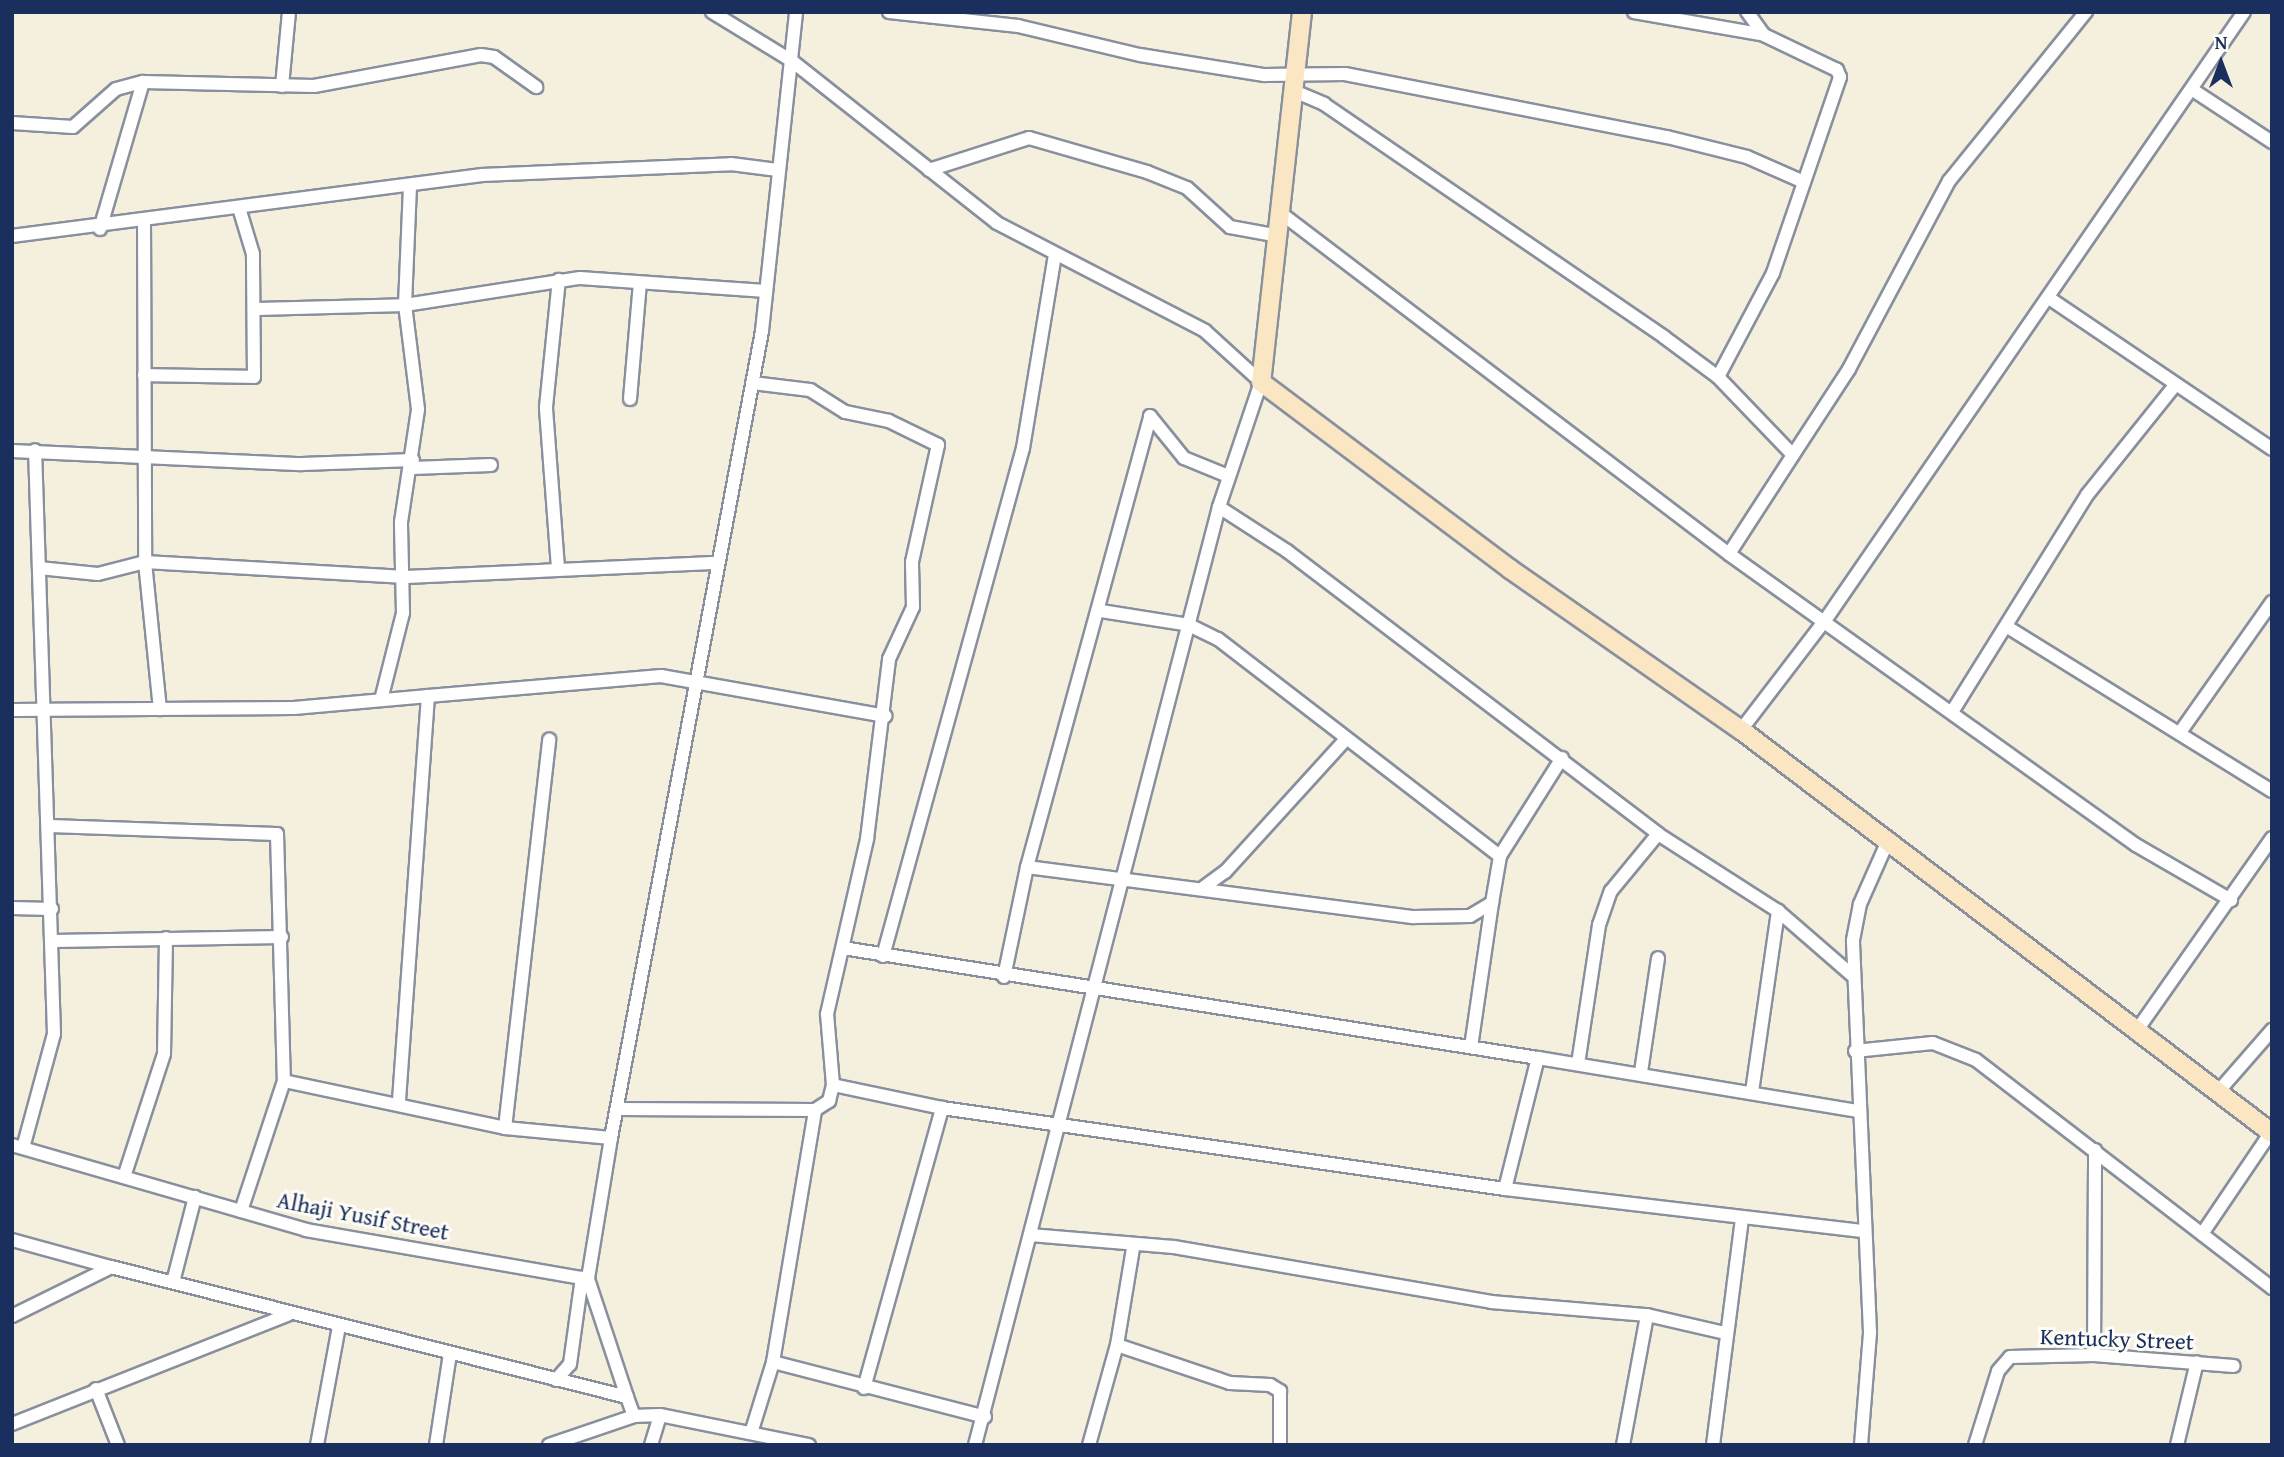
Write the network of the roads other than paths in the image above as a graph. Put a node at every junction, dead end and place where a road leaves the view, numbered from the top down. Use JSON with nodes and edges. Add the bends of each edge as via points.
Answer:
{"nodes":[{"id":1,"x":289,"y":12,"type":"edge"},
{"id":2,"x":712,"y":12,"type":"edge"},
{"id":3,"x":796,"y":12,"type":"edge"},
{"id":4,"x":889,"y":12,"type":"edge"},
{"id":5,"x":1302,"y":12,"type":"edge"},
{"id":6,"x":1634,"y":12,"type":"edge"},
{"id":7,"x":1746,"y":12,"type":"edge"},
{"id":8,"x":2086,"y":12,"type":"edge"},
{"id":9,"x":2244,"y":12,"type":"edge"},
{"id":10,"x":965,"y":16,"type":"edge"},
{"id":11,"x":1764,"y":35,"type":"junction"},
{"id":12,"x":792,"y":61,"type":"junction"},
{"id":13,"x":143,"y":82,"type":"junction"},
{"id":14,"x":1294,"y":85,"type":"junction"},
{"id":15,"x":282,"y":86,"type":"junction"},
{"id":16,"x":536,"y":87,"type":"dead end"},
{"id":17,"x":2193,"y":90,"type":"junction"},
{"id":18,"x":12,"y":123,"type":"edge"},
{"id":19,"x":2272,"y":142,"type":"edge"},
{"id":20,"x":778,"y":170,"type":"junction"},
{"id":21,"x":929,"y":170,"type":"junction"},
{"id":22,"x":1804,"y":182,"type":"junction"},
{"id":23,"x":410,"y":185,"type":"junction"},
{"id":24,"x":240,"y":211,"type":"junction"},
{"id":25,"x":1282,"y":214,"type":"junction"},
{"id":26,"x":144,"y":219,"type":"junction"},
{"id":27,"x":100,"y":229,"type":"junction"},
{"id":28,"x":12,"y":236,"type":"edge"},
{"id":29,"x":1279,"y":236,"type":"junction"},
{"id":30,"x":1055,"y":255,"type":"junction"},
{"id":31,"x":559,"y":280,"type":"junction"},
{"id":32,"x":640,"y":283,"type":"junction"},
{"id":33,"x":765,"y":291,"type":"junction"},
{"id":34,"x":2049,"y":298,"type":"junction"},
{"id":35,"x":405,"y":305,"type":"junction"},
{"id":36,"x":257,"y":309,"type":"junction"},
{"id":37,"x":144,"y":375,"type":"junction"},
{"id":38,"x":1718,"y":377,"type":"junction"},
{"id":39,"x":1261,"y":382,"type":"junction"},
{"id":40,"x":752,"y":383,"type":"junction"},
{"id":41,"x":2176,"y":384,"type":"junction"},
{"id":42,"x":630,"y":398,"type":"dead end"},
{"id":43,"x":2272,"y":449,"type":"edge"},
{"id":44,"x":35,"y":450,"type":"junction"},
{"id":45,"x":12,"y":451,"type":"edge"},
{"id":46,"x":146,"y":455,"type":"junction"},
{"id":47,"x":1793,"y":455,"type":"junction"},
{"id":48,"x":413,"y":464,"type":"junction"},
{"id":49,"x":491,"y":465,"type":"dead end"},
{"id":50,"x":1228,"y":476,"type":"junction"},
{"id":51,"x":1219,"y":507,"type":"junction"},
{"id":52,"x":1729,"y":554,"type":"junction"},
{"id":53,"x":145,"y":562,"type":"junction"},
{"id":54,"x":718,"y":563,"type":"junction"},
{"id":55,"x":39,"y":568,"type":"junction"},
{"id":56,"x":558,"y":568,"type":"junction"},
{"id":57,"x":406,"y":577,"type":"junction"},
{"id":58,"x":2272,"y":602,"type":"edge"},
{"id":59,"x":1101,"y":611,"type":"junction"},
{"id":60,"x":1826,"y":619,"type":"junction"},
{"id":61,"x":1189,"y":625,"type":"junction"},
{"id":62,"x":2009,"y":628,"type":"junction"},
{"id":63,"x":695,"y":682,"type":"junction"},
{"id":64,"x":428,"y":696,"type":"junction"},
{"id":65,"x":381,"y":700,"type":"junction"},
{"id":66,"x":160,"y":709,"type":"junction"},
{"id":67,"x":12,"y":710,"type":"edge"},
{"id":68,"x":43,"y":710,"type":"junction"},
{"id":69,"x":1952,"y":712,"type":"junction"},
{"id":70,"x":886,"y":716,"type":"junction"},
{"id":71,"x":1741,"y":730,"type":"junction"},
{"id":72,"x":2181,"y":731,"type":"junction"},
{"id":73,"x":550,"y":739,"type":"dead end"},
{"id":74,"x":1346,"y":739,"type":"junction"},
{"id":75,"x":1562,"y":758,"type":"junction"},
{"id":76,"x":2272,"y":791,"type":"edge"},
{"id":77,"x":49,"y":826,"type":"junction"},
{"id":78,"x":1658,"y":834,"type":"junction"},
{"id":79,"x":2272,"y":838,"type":"edge"},
{"id":80,"x":1887,"y":843,"type":"junction"},
{"id":81,"x":1500,"y":856,"type":"junction"},
{"id":82,"x":1027,"y":867,"type":"junction"},
{"id":83,"x":1125,"y":880,"type":"junction"},
{"id":84,"x":1204,"y":887,"type":"junction"},
{"id":85,"x":2231,"y":900,"type":"junction"},
{"id":86,"x":1492,"y":903,"type":"junction"},
{"id":87,"x":12,"y":908,"type":"edge"},
{"id":88,"x":52,"y":909,"type":"junction"},
{"id":89,"x":1778,"y":911,"type":"junction"},
{"id":90,"x":282,"y":937,"type":"junction"},
{"id":91,"x":166,"y":938,"type":"junction"},
{"id":92,"x":54,"y":941,"type":"junction"},
{"id":93,"x":843,"y":948,"type":"junction"},
{"id":94,"x":883,"y":957,"type":"junction"},
{"id":95,"x":1658,"y":958,"type":"dead end"},
{"id":96,"x":1852,"y":975,"type":"junction"},
{"id":97,"x":1004,"y":977,"type":"junction"},
{"id":98,"x":1097,"y":991,"type":"junction"},
{"id":99,"x":2272,"y":1030,"type":"edge"},
{"id":100,"x":2135,"y":1033,"type":"junction"},
{"id":101,"x":1471,"y":1047,"type":"junction"},
{"id":102,"x":1855,"y":1051,"type":"junction"},
{"id":103,"x":1538,"y":1058,"type":"junction"},
{"id":104,"x":1578,"y":1064,"type":"junction"},
{"id":105,"x":1641,"y":1072,"type":"junction"},
{"id":106,"x":284,"y":1081,"type":"junction"},
{"id":107,"x":833,"y":1085,"type":"junction"},
{"id":108,"x":1752,"y":1093,"type":"junction"},
{"id":109,"x":2217,"y":1093,"type":"junction"},
{"id":110,"x":399,"y":1104,"type":"junction"},
{"id":111,"x":942,"y":1108,"type":"junction"},
{"id":112,"x":617,"y":1109,"type":"junction"},
{"id":113,"x":815,"y":1110,"type":"junction"},
{"id":114,"x":1858,"y":1111,"type":"junction"},
{"id":115,"x":1059,"y":1125,"type":"junction"},
{"id":116,"x":505,"y":1128,"type":"junction"},
{"id":117,"x":2271,"y":1133,"type":"edge"},
{"id":118,"x":611,"y":1138,"type":"junction"},
{"id":119,"x":18,"y":1146,"type":"edge"},
{"id":120,"x":2095,"y":1150,"type":"junction"},
{"id":121,"x":124,"y":1177,"type":"junction"},
{"id":122,"x":1505,"y":1189,"type":"junction"},
{"id":123,"x":195,"y":1197,"type":"junction"},
{"id":124,"x":241,"y":1211,"type":"junction"},
{"id":125,"x":1742,"y":1218,"type":"junction"},
{"id":126,"x":1865,"y":1231,"type":"junction"},
{"id":127,"x":2202,"y":1234,"type":"junction"},
{"id":128,"x":1030,"y":1235,"type":"junction"},
{"id":129,"x":12,"y":1240,"type":"edge"},
{"id":130,"x":1133,"y":1248,"type":"junction"},
{"id":131,"x":111,"y":1267,"type":"junction"},
{"id":132,"x":585,"y":1278,"type":"junction"},
{"id":133,"x":173,"y":1282,"type":"junction"},
{"id":134,"x":2272,"y":1288,"type":"edge"},
{"id":135,"x":287,"y":1315,"type":"junction"},
{"id":136,"x":1647,"y":1315,"type":"junction"},
{"id":137,"x":12,"y":1316,"type":"edge"},
{"id":138,"x":339,"y":1326,"type":"junction"},
{"id":139,"x":1725,"y":1334,"type":"junction"},
{"id":140,"x":1117,"y":1345,"type":"junction"},
{"id":141,"x":450,"y":1353,"type":"junction"},
{"id":142,"x":2094,"y":1354,"type":"junction"},
{"id":143,"x":773,"y":1362,"type":"junction"},
{"id":144,"x":2197,"y":1362,"type":"junction"},
{"id":145,"x":2234,"y":1366,"type":"dead end"},
{"id":146,"x":556,"y":1380,"type":"junction"},
{"id":147,"x":864,"y":1388,"type":"junction"},
{"id":148,"x":96,"y":1389,"type":"junction"},
{"id":149,"x":627,"y":1398,"type":"junction"},
{"id":150,"x":660,"y":1415,"type":"junction"},
{"id":151,"x":634,"y":1416,"type":"junction"},
{"id":152,"x":985,"y":1417,"type":"junction"},
{"id":153,"x":12,"y":1424,"type":"edge"},
{"id":154,"x":752,"y":1430,"type":"junction"},
{"id":155,"x":554,"y":1443,"type":"edge"},
{"id":156,"x":118,"y":1445,"type":"edge"},
{"id":157,"x":317,"y":1445,"type":"edge"},
{"id":158,"x":436,"y":1445,"type":"edge"},
{"id":159,"x":651,"y":1445,"type":"edge"},
{"id":160,"x":809,"y":1445,"type":"edge"},
{"id":161,"x":976,"y":1445,"type":"edge"},
{"id":162,"x":1089,"y":1445,"type":"edge"},
{"id":163,"x":1280,"y":1445,"type":"edge"},
{"id":164,"x":1623,"y":1445,"type":"edge"},
{"id":165,"x":1713,"y":1445,"type":"edge"},
{"id":166,"x":1861,"y":1445,"type":"edge"},
{"id":167,"x":1975,"y":1445,"type":"edge"},
{"id":168,"x":2177,"y":1445,"type":"edge"}],
"edges":[{"from":1,"to":15,"type":"street"},
{"from":2,"to":12,"type":"street"},
{"from":3,"to":12,"type":"street"},
{"from":4,"to":10,"type":"street"},
{"from":5,"to":14,"type":"street"},
{"from":6,"to":11,"type":"street"},
{"from":7,"to":11,"type":"street"},
{"from":8,"to":47,"type":"street","via":[[1949,181],[1849,369]]},
{"from":9,"to":17,"type":"street"},
{"from":10,"to":14,"type":"street"},
{"from":11,"to":22,"type":"street","via":[[1840,72]]},
{"from":12,"to":20,"type":"street"},
{"from":12,"to":21,"type":"street"},
{"from":13,"to":15,"type":"street"},
{"from":13,"to":18,"type":"street","via":[[116,89],[73,127]]},
{"from":13,"to":27,"type":"street"},
{"from":14,"to":22,"type":"street","via":[[1345,74],[1667,137],[1747,157]]},
{"from":14,"to":25,"type":"street"},
{"from":14,"to":38,"type":"street"},
{"from":15,"to":16,"type":"street","via":[[488,55]]},
{"from":17,"to":19,"type":"street"},
{"from":17,"to":34,"type":"street"},
{"from":20,"to":23,"type":"street","via":[[731,164],[638,167]]},
{"from":20,"to":33,"type":"street"},
{"from":21,"to":29,"type":"street","via":[[1029,138],[1147,172],[1187,188],[1230,227]]},
{"from":21,"to":30,"type":"street","via":[[997,223]]},
{"from":22,"to":38,"type":"street","via":[[1768,286]]},
{"from":23,"to":24,"type":"street"},
{"from":23,"to":35,"type":"street"},
{"from":24,"to":26,"type":"street"},
{"from":24,"to":36,"type":"street","via":[[251,240]]},
{"from":25,"to":29,"type":"street"},
{"from":25,"to":52,"type":"street"},
{"from":26,"to":27,"type":"street"},
{"from":26,"to":37,"type":"street"},
{"from":27,"to":28,"type":"street"},
{"from":29,"to":39,"type":"street"},
{"from":30,"to":39,"type":"street","via":[[1205,331]]},
{"from":30,"to":94,"type":"street","via":[[1023,448]]},
{"from":31,"to":32,"type":"street"},
{"from":31,"to":35,"type":"street"},
{"from":31,"to":56,"type":"street","via":[[546,407]]},
{"from":32,"to":33,"type":"street"},
{"from":32,"to":42,"type":"street"},
{"from":33,"to":40,"type":"street"},
{"from":34,"to":41,"type":"street"},
{"from":34,"to":60,"type":"street"},
{"from":35,"to":36,"type":"street"},
{"from":35,"to":48,"type":"street","via":[[408,354],[418,390]]},
{"from":36,"to":37,"type":"street","via":[[254,377]]},
{"from":37,"to":46,"type":"street"},
{"from":38,"to":47,"type":"street"},
{"from":39,"to":50,"type":"street"},
{"from":39,"to":71,"type":"street","via":[[1510,569]]},
{"from":40,"to":54,"type":"street"},
{"from":40,"to":70,"type":"street","via":[[810,390],[845,412],[889,421],[938,445],[912,562],[913,607],[889,659]]},
{"from":41,"to":43,"type":"street"},
{"from":41,"to":62,"type":"street","via":[[2087,495]]},
{"from":44,"to":45,"type":"street"},
{"from":44,"to":46,"type":"street"},
{"from":44,"to":55,"type":"street"},
{"from":46,"to":48,"type":"street","via":[[302,464]]},
{"from":46,"to":53,"type":"street"},
{"from":47,"to":52,"type":"street"},
{"from":48,"to":49,"type":"street"},
{"from":48,"to":57,"type":"street","via":[[401,522]]},
{"from":50,"to":51,"type":"street"},
{"from":50,"to":59,"type":"street","via":[[1184,458],[1150,416]]},
{"from":51,"to":61,"type":"street"},
{"from":51,"to":75,"type":"street"},
{"from":52,"to":60,"type":"street"},
{"from":53,"to":55,"type":"street","via":[[98,574]]},
{"from":53,"to":57,"type":"street"},
{"from":53,"to":66,"type":"street"},
{"from":54,"to":56,"type":"street"},
{"from":54,"to":63,"type":"street"},
{"from":55,"to":68,"type":"street"},
{"from":56,"to":57,"type":"street"},
{"from":57,"to":65,"type":"street"},
{"from":58,"to":72,"type":"street"},
{"from":59,"to":61,"type":"street"},
{"from":59,"to":82,"type":"street"},
{"from":60,"to":69,"type":"street"},
{"from":60,"to":71,"type":"street"},
{"from":61,"to":74,"type":"street","via":[[1219,639]]},
{"from":61,"to":83,"type":"street"},
{"from":62,"to":69,"type":"street"},
{"from":62,"to":72,"type":"street"},
{"from":63,"to":64,"type":"street","via":[[632,676]]},
{"from":63,"to":70,"type":"street"},
{"from":63,"to":112,"type":"street"},
{"from":64,"to":65,"type":"street"},
{"from":64,"to":110,"type":"street"},
{"from":65,"to":66,"type":"street"},
{"from":66,"to":68,"type":"street"},
{"from":67,"to":68,"type":"street"},
{"from":68,"to":77,"type":"street"},
{"from":69,"to":85,"type":"street","via":[[2136,845]]},
{"from":70,"to":93,"type":"street"},
{"from":71,"to":80,"type":"street"},
{"from":72,"to":76,"type":"street"},
{"from":73,"to":116,"type":"street"},
{"from":74,"to":81,"type":"street"},
{"from":74,"to":84,"type":"street","via":[[1225,872]]},
{"from":75,"to":78,"type":"street"},
{"from":75,"to":81,"type":"street"},
{"from":77,"to":88,"type":"street"},
{"from":77,"to":90,"type":"street","via":[[275,831]]},
{"from":78,"to":89,"type":"street"},
{"from":78,"to":104,"type":"street","via":[[1611,891],[1599,925]]},
{"from":79,"to":85,"type":"street"},
{"from":80,"to":96,"type":"street","via":[[1860,904]]},
{"from":80,"to":100,"type":"street"},
{"from":81,"to":86,"type":"street"},
{"from":82,"to":83,"type":"street"},
{"from":82,"to":97,"type":"street"},
{"from":83,"to":84,"type":"street"},
{"from":83,"to":98,"type":"street"},
{"from":84,"to":86,"type":"street","via":[[1414,916],[1470,915]]},
{"from":85,"to":100,"type":"street"},
{"from":86,"to":101,"type":"street"},
{"from":87,"to":88,"type":"street"},
{"from":88,"to":92,"type":"street"},
{"from":89,"to":96,"type":"street"},
{"from":89,"to":108,"type":"street"},
{"from":90,"to":91,"type":"street"},
{"from":90,"to":106,"type":"street"},
{"from":91,"to":92,"type":"street"},
{"from":91,"to":121,"type":"street","via":[[164,1054]]},
{"from":92,"to":119,"type":"street","via":[[54,1034]]},
{"from":93,"to":94,"type":"street"},
{"from":93,"to":107,"type":"street","via":[[825,1031]]},
{"from":94,"to":97,"type":"street"},
{"from":95,"to":105,"type":"street"},
{"from":96,"to":102,"type":"street"},
{"from":97,"to":98,"type":"street"},
{"from":98,"to":101,"type":"street"},
{"from":98,"to":115,"type":"street"},
{"from":99,"to":109,"type":"street"},
{"from":100,"to":109,"type":"street"},
{"from":101,"to":103,"type":"street"},
{"from":102,"to":114,"type":"street"},
{"from":102,"to":120,"type":"street","via":[[1933,1043],[1951,1047]]},
{"from":103,"to":104,"type":"street"},
{"from":103,"to":122,"type":"street"},
{"from":104,"to":105,"type":"street"},
{"from":105,"to":108,"type":"street"},
{"from":106,"to":110,"type":"street"},
{"from":106,"to":124,"type":"street"},
{"from":107,"to":111,"type":"street"},
{"from":107,"to":113,"type":"street","via":[[829,1101]]},
{"from":108,"to":114,"type":"street"},
{"from":109,"to":117,"type":"street"},
{"from":110,"to":116,"type":"street"},
{"from":111,"to":115,"type":"street"},
{"from":111,"to":147,"type":"street"},
{"from":112,"to":113,"type":"street"},
{"from":112,"to":118,"type":"street"},
{"from":113,"to":143,"type":"street"},
{"from":114,"to":126,"type":"street"},
{"from":115,"to":122,"type":"street"},
{"from":115,"to":128,"type":"street"},
{"from":116,"to":118,"type":"street"},
{"from":117,"to":127,"type":"street"},
{"from":118,"to":132,"type":"street"},
{"from":119,"to":121,"type":"street","name":"Alhaji Yusif Street"},
{"from":120,"to":127,"type":"street"},
{"from":120,"to":142,"type":"street"},
{"from":121,"to":123,"type":"street","name":"Alhaji Yusif Street"},
{"from":122,"to":125,"type":"street"},
{"from":123,"to":124,"type":"street","name":"Alhaji Yusif Street"},
{"from":123,"to":133,"type":"street"},
{"from":124,"to":132,"type":"street","name":"Alhaji Yusif Street","via":[[306,1230]]},
{"from":125,"to":126,"type":"street"},
{"from":125,"to":139,"type":"street"},
{"from":126,"to":166,"type":"street","via":[[1870,1332]]},
{"from":127,"to":134,"type":"street"},
{"from":128,"to":130,"type":"street"},
{"from":128,"to":152,"type":"street"},
{"from":129,"to":131,"type":"street"},
{"from":130,"to":136,"type":"street","via":[[1174,1247],[1491,1302]]},
{"from":130,"to":140,"type":"street"},
{"from":131,"to":133,"type":"street"},
{"from":131,"to":137,"type":"street"},
{"from":132,"to":146,"type":"street","via":[[570,1364]]},
{"from":132,"to":149,"type":"street"},
{"from":133,"to":135,"type":"street"},
{"from":135,"to":138,"type":"street"},
{"from":135,"to":148,"type":"street"},
{"from":136,"to":139,"type":"street"},
{"from":136,"to":164,"type":"street"},
{"from":138,"to":141,"type":"street"},
{"from":138,"to":157,"type":"street"},
{"from":139,"to":165,"type":"street"},
{"from":140,"to":162,"type":"street"},
{"from":140,"to":163,"type":"street","via":[[1223,1381],[1270,1385],[1280,1391]]},
{"from":141,"to":146,"type":"street"},
{"from":141,"to":158,"type":"street"},
{"from":142,"to":144,"type":"street","name":"Kentucky Street"},
{"from":142,"to":167,"type":"street","name":"Kentucky Street","via":[[2010,1357],[1998,1371]]},
{"from":143,"to":147,"type":"street"},
{"from":143,"to":154,"type":"street"},
{"from":144,"to":145,"type":"street","name":"Kentucky Street"},
{"from":144,"to":168,"type":"street"},
{"from":146,"to":149,"type":"street"},
{"from":147,"to":152,"type":"street"},
{"from":148,"to":153,"type":"street"},
{"from":148,"to":156,"type":"street"},
{"from":149,"to":151,"type":"street"},
{"from":150,"to":151,"type":"street"},
{"from":150,"to":154,"type":"street"},
{"from":150,"to":159,"type":"street"},
{"from":151,"to":155,"type":"street"},
{"from":152,"to":161,"type":"street"},
{"from":154,"to":160,"type":"street"}]}
